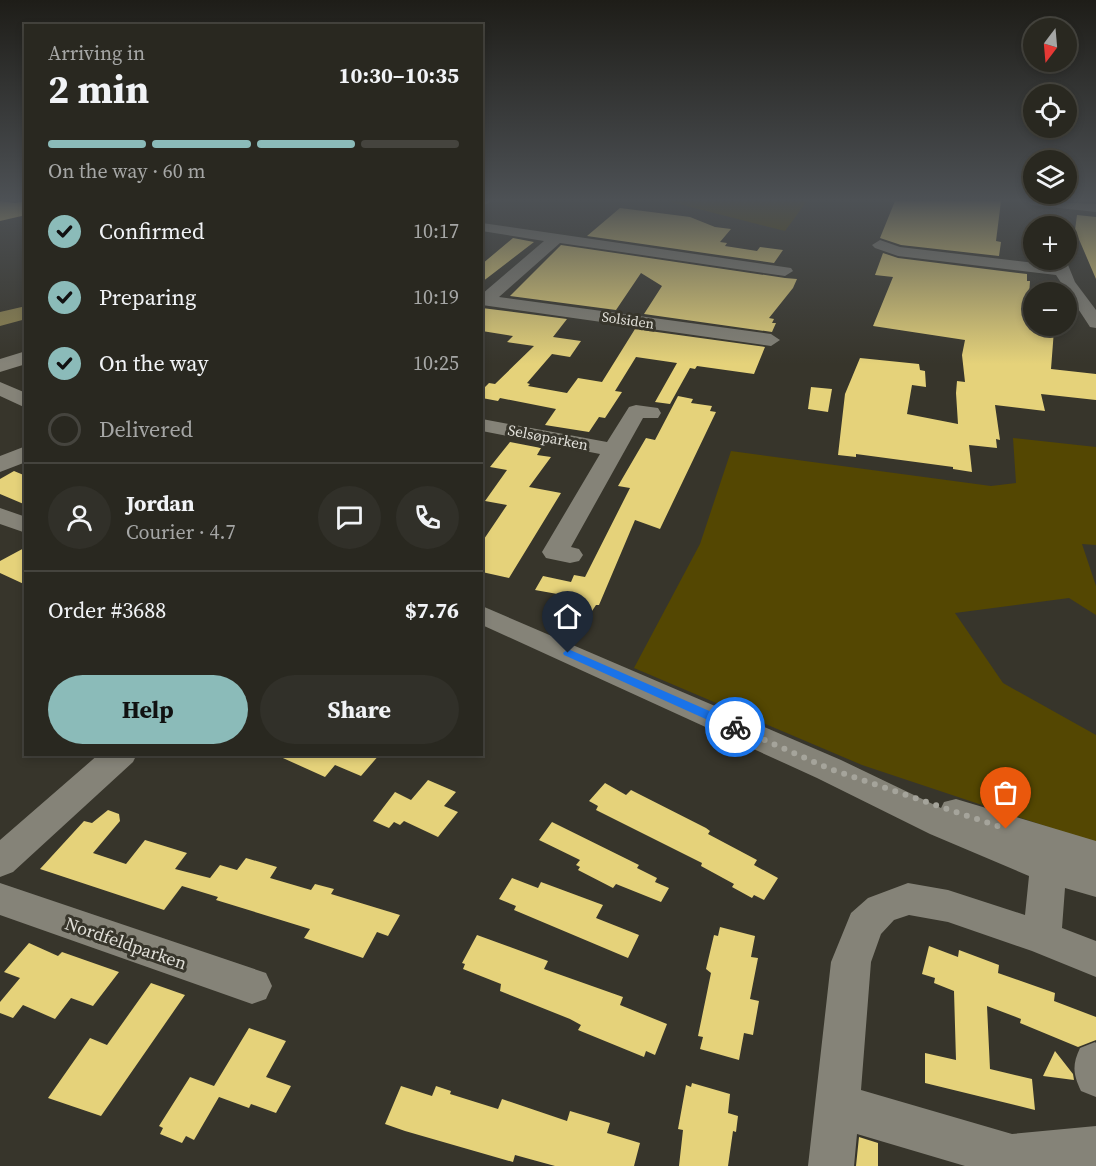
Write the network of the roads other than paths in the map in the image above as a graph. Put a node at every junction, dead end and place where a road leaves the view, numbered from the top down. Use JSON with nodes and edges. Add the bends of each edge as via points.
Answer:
{"nodes":[{"id":1,"x":535,"y":255,"type":"edge"},
{"id":2,"x":677,"y":255,"type":"edge"},
{"id":3,"x":934,"y":255,"type":"edge"},
{"id":4,"x":785,"y":271,"type":"dead end"},
{"id":5,"x":1062,"y":271,"type":"edge"},
{"id":6,"x":1086,"y":283,"type":"dead end"},
{"id":7,"x":483,"y":300,"type":"edge"},
{"id":8,"x":24,"y":306,"type":"edge"},
{"id":9,"x":0,"y":312,"type":"edge"},
{"id":10,"x":24,"y":313,"type":"edge"},
{"id":11,"x":0,"y":319,"type":"edge"},
{"id":12,"x":1096,"y":323,"type":"edge"},
{"id":13,"x":771,"y":340,"type":"dead end"},
{"id":14,"x":24,"y":352,"type":"edge"},
{"id":15,"x":24,"y":358,"type":"edge"},
{"id":16,"x":0,"y":360,"type":"edge"},
{"id":17,"x":0,"y":366,"type":"edge"},
{"id":18,"x":0,"y":388,"type":"edge"},
{"id":19,"x":24,"y":401,"type":"edge"},
{"id":20,"x":0,"y":408,"type":"edge"},
{"id":21,"x":650,"y":413,"type":"dead end"},
{"id":22,"x":24,"y":417,"type":"edge"},
{"id":23,"x":483,"y":425,"type":"edge"},
{"id":24,"x":614,"y":450,"type":"junction"},
{"id":25,"x":24,"y":454,"type":"edge"},
{"id":26,"x":0,"y":465,"type":"edge"},
{"id":27,"x":0,"y":515,"type":"edge"},
{"id":28,"x":24,"y":525,"type":"edge"},
{"id":29,"x":570,"y":555,"type":"dead end"},
{"id":30,"x":483,"y":615,"type":"edge"},
{"id":31,"x":119,"y":756,"type":"edge"},
{"id":32,"x":1049,"y":855,"type":"junction"},
{"id":33,"x":1096,"y":856,"type":"edge"},
{"id":34,"x":0,"y":862,"type":"edge"},
{"id":35,"x":1096,"y":882,"type":"edge"},
{"id":36,"x":0,"y":900,"type":"edge"},
{"id":37,"x":1042,"y":937,"type":"junction"},
{"id":38,"x":1096,"y":959,"type":"edge"},
{"id":39,"x":252,"y":986,"type":"dead end"},
{"id":40,"x":836,"y":1105,"type":"junction"},
{"id":41,"x":1096,"y":1149,"type":"edge"},
{"id":42,"x":1013,"y":1162,"type":"edge"},
{"id":43,"x":831,"y":1166,"type":"edge"}],
"edges":[{"from":1,"to":7,"type":"street","name":"Solsiden"},
{"from":2,"to":4,"type":"street"},
{"from":3,"to":5,"type":"street"},
{"from":5,"to":6,"type":"street"},
{"from":5,"to":12,"type":"street"},
{"from":7,"to":13,"type":"street","name":"Solsiden"},
{"from":8,"to":9,"type":"main road"},
{"from":10,"to":11,"type":"main road"},
{"from":14,"to":16,"type":"street"},
{"from":15,"to":17,"type":"street"},
{"from":18,"to":19,"type":"street"},
{"from":20,"to":22,"type":"street"},
{"from":21,"to":24,"type":"street","name":"Selsøparken","via":[[636,411]]},
{"from":23,"to":24,"type":"street","name":"Selsøparken"},
{"from":24,"to":29,"type":"street","name":"Selsøparken","via":[[555,552]]},
{"from":25,"to":26,"type":"street"},
{"from":27,"to":28,"type":"street"},
{"from":30,"to":32,"type":"street","via":[[830,769],[942,824]]},
{"from":31,"to":34,"type":"street"},
{"from":32,"to":33,"type":"street"},
{"from":32,"to":35,"type":"street"},
{"from":32,"to":37,"type":"street"},
{"from":36,"to":39,"type":"street","name":"Nordfeldparken"},
{"from":37,"to":38,"type":"street"},
{"from":37,"to":40,"type":"street","via":[[938,904],[908,899],[881,909],[865,925],[851,962]]},
{"from":40,"to":42,"type":"street"},
{"from":40,"to":43,"type":"street"},
{"from":41,"to":42,"type":"street"}]}
